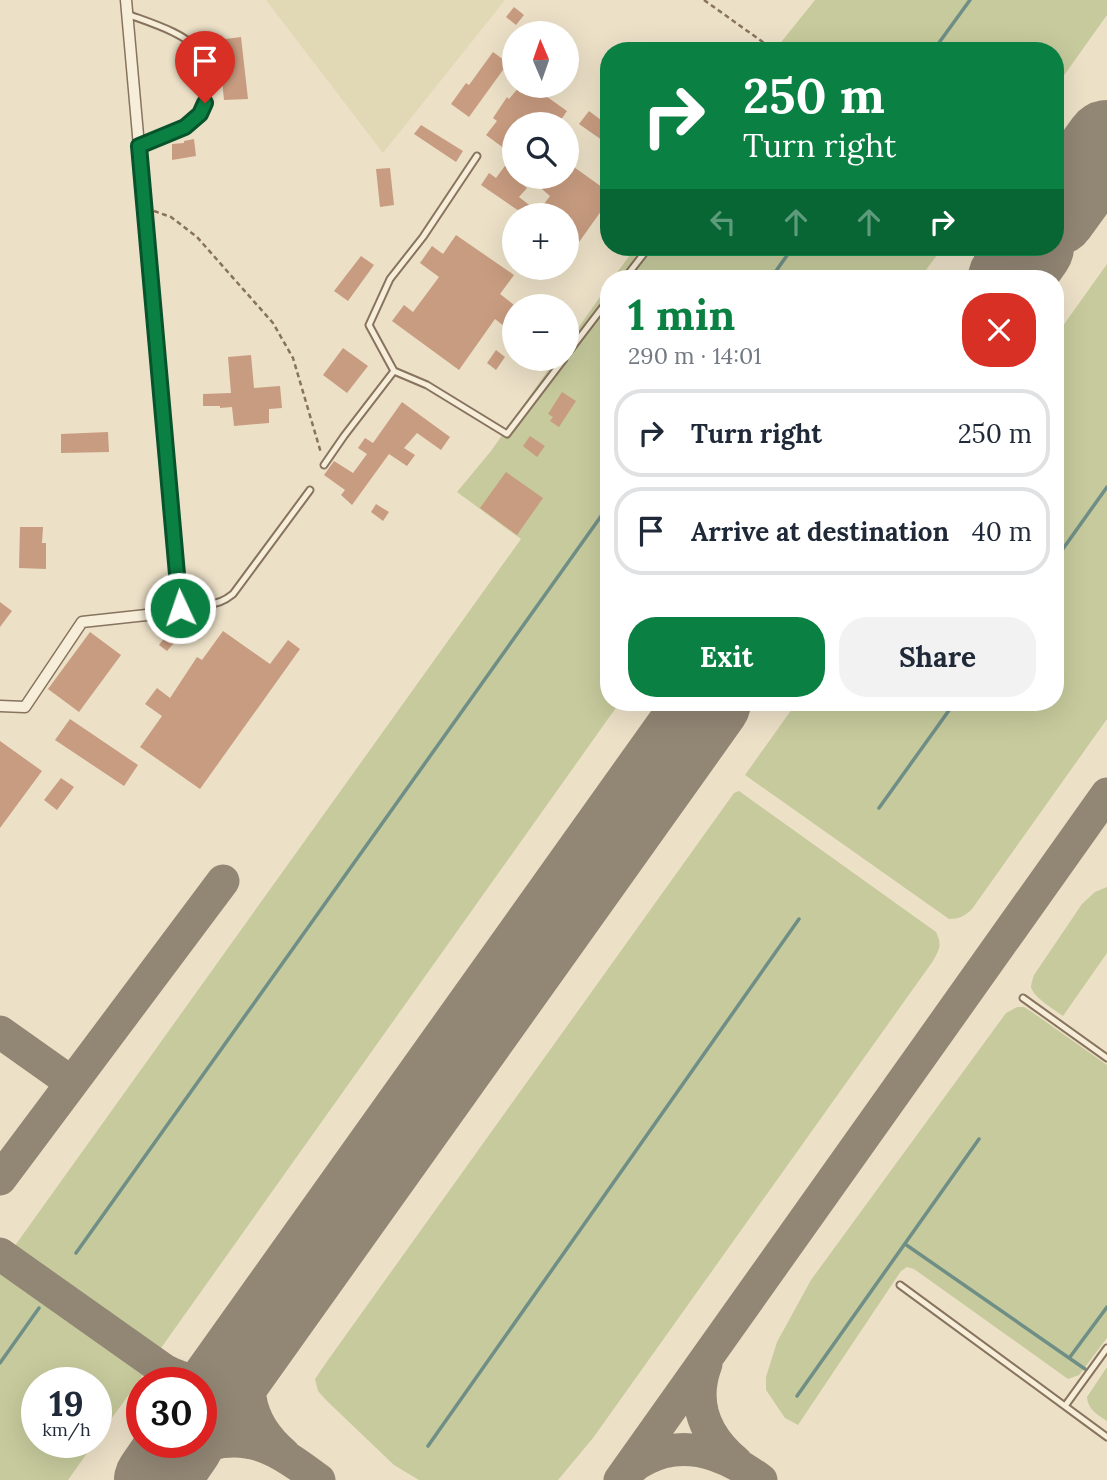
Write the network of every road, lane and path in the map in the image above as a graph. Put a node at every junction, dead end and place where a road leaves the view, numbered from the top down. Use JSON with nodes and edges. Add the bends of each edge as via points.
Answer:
{"nodes":[{"id":1,"x":126,"y":0,"type":"edge"},
{"id":2,"x":704,"y":0,"type":"edge"},
{"id":3,"x":127,"y":14,"type":"junction"},
{"id":4,"x":763,"y":42,"type":"edge"},
{"id":5,"x":139,"y":146,"type":"junction"},
{"id":6,"x":477,"y":156,"type":"dead end"},
{"id":7,"x":144,"y":208,"type":"junction"},
{"id":8,"x":642,"y":256,"type":"edge"},
{"id":9,"x":631,"y":270,"type":"edge"},
{"id":10,"x":600,"y":311,"type":"edge"},
{"id":11,"x":579,"y":338,"type":"edge"},
{"id":12,"x":394,"y":371,"type":"junction"},
{"id":13,"x":555,"y":371,"type":"edge"},
{"id":14,"x":324,"y":465,"type":"joint"},
{"id":15,"x":310,"y":490,"type":"dead end"},
{"id":16,"x":180,"y":596,"type":"junction"},
{"id":17,"x":0,"y":706,"type":"edge"},
{"id":18,"x":1023,"y":998,"type":"dead end"},
{"id":19,"x":1107,"y":1058,"type":"edge"},
{"id":20,"x":900,"y":1285,"type":"dead end"},
{"id":21,"x":1107,"y":1348,"type":"edge"},
{"id":22,"x":1065,"y":1406,"type":"junction"},
{"id":23,"x":1107,"y":1437,"type":"edge"}],
"edges":[{"from":1,"to":3,"type":"street"},
{"from":2,"to":4,"type":"path"},
{"from":3,"to":5,"type":"street"},
{"from":3,"to":5,"type":"lane","via":[[180,36],[197,50],[205,103],[185,127]]},
{"from":5,"to":7,"type":"street"},
{"from":6,"to":12,"type":"lane","via":[[390,279],[369,325]]},
{"from":7,"to":14,"type":"path","via":[[171,217],[197,237],[273,323],[293,358]]},
{"from":7,"to":16,"type":"street"},
{"from":8,"to":9,"type":"lane"},
{"from":10,"to":11,"type":"lane"},
{"from":12,"to":13,"type":"lane","via":[[507,434]]},
{"from":12,"to":14,"type":"lane"},
{"from":15,"to":16,"type":"lane","via":[[226,601],[202,605]]},
{"from":16,"to":17,"type":"street","via":[[180,608],[174,612],[82,622],[25,707]]},
{"from":18,"to":19,"type":"lane"},
{"from":20,"to":22,"type":"lane"},
{"from":21,"to":22,"type":"lane"},
{"from":22,"to":23,"type":"lane"}]}
